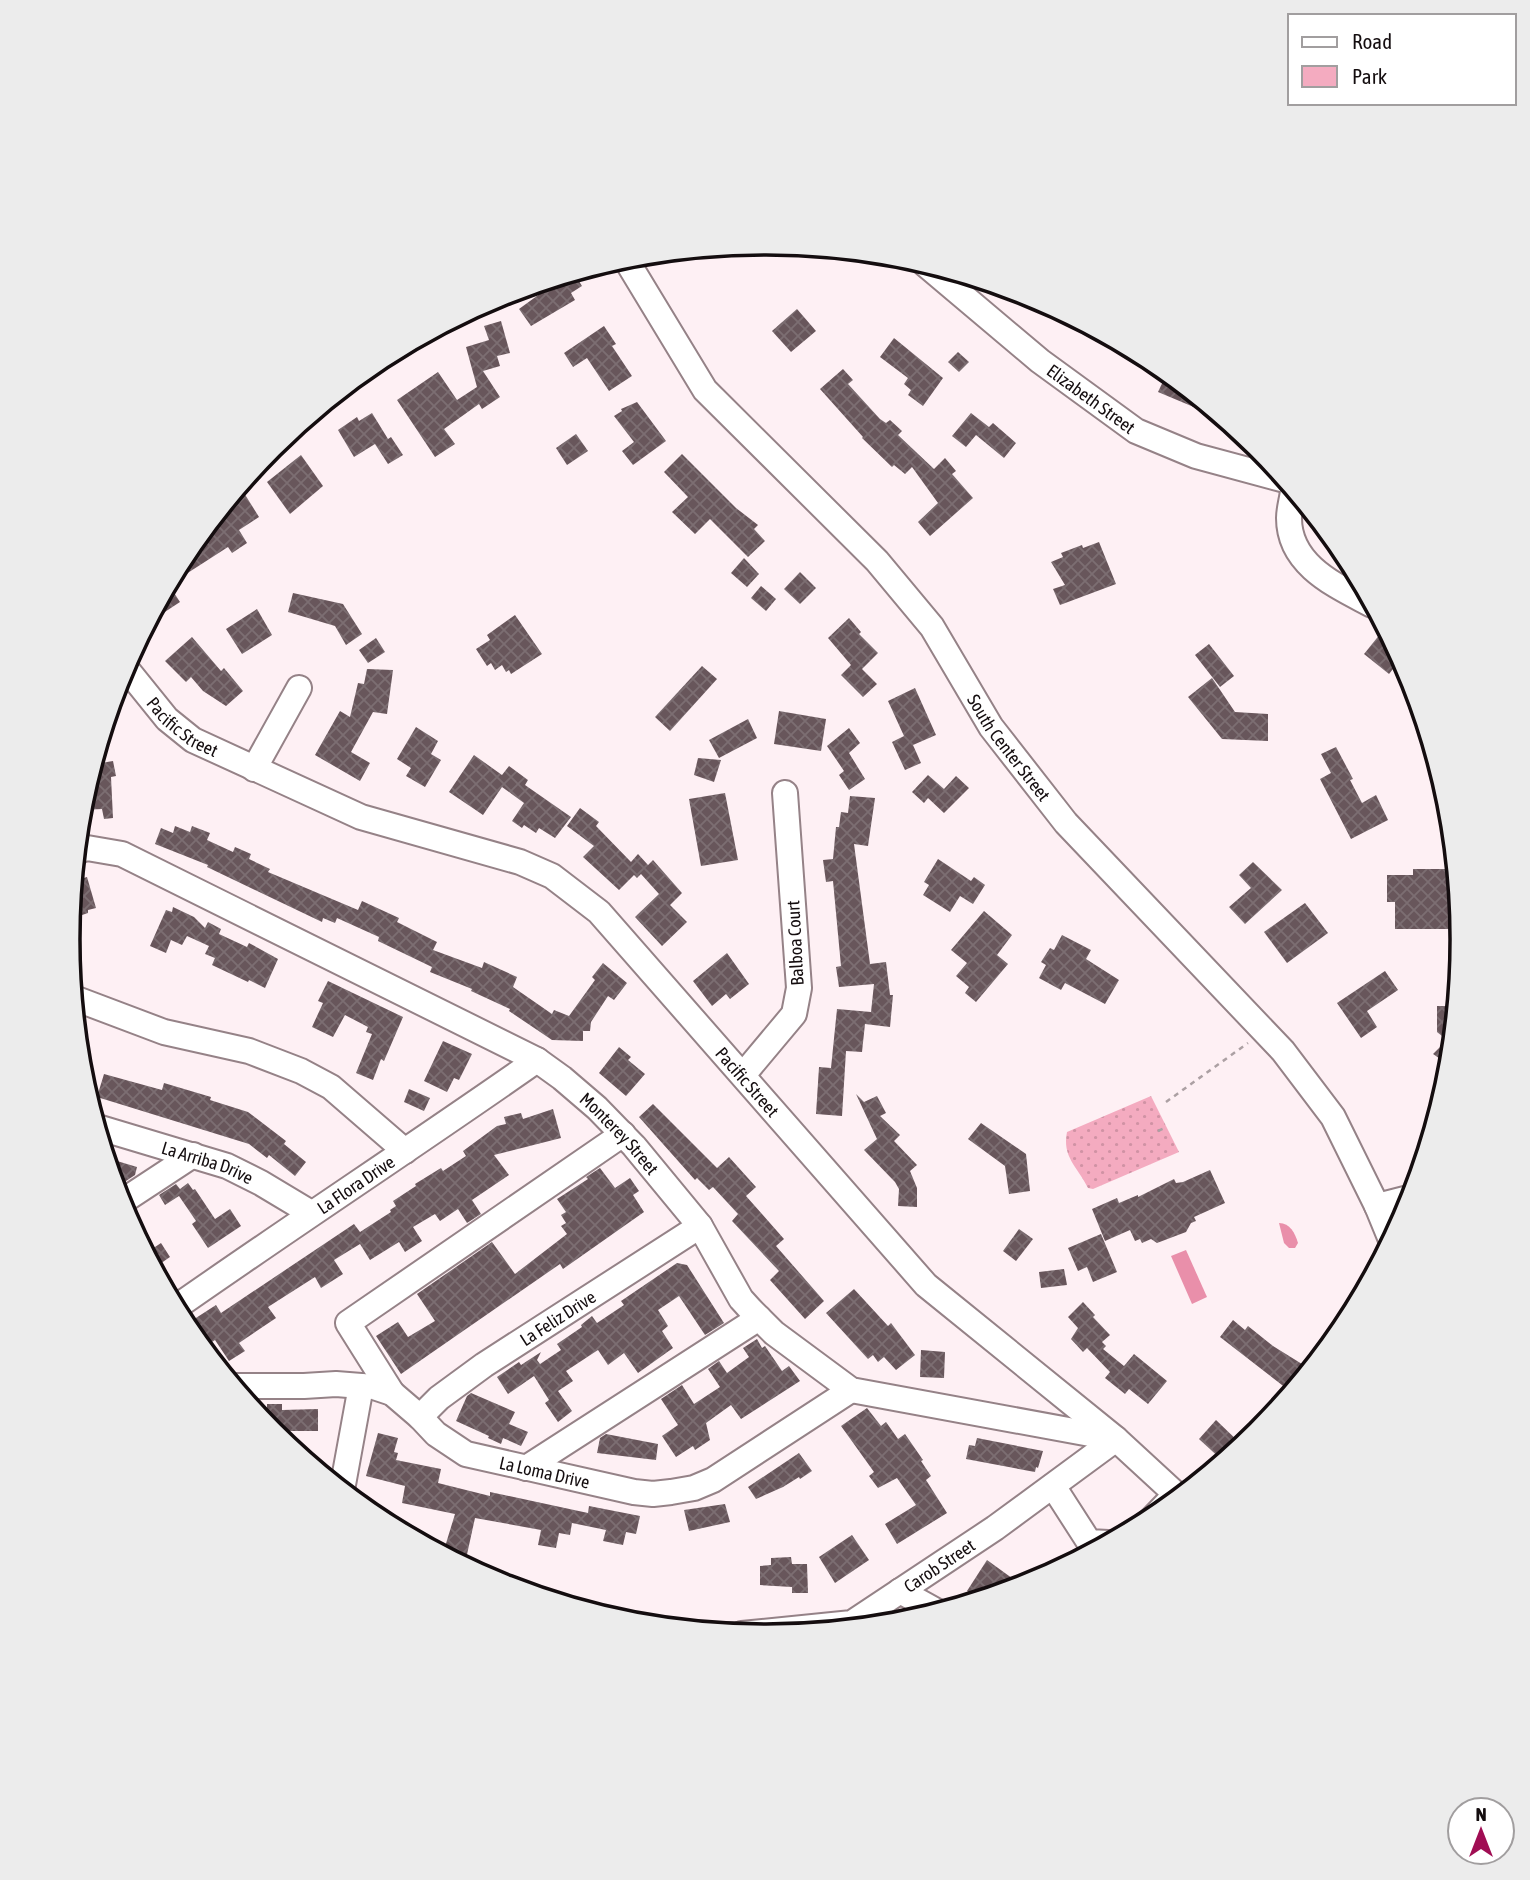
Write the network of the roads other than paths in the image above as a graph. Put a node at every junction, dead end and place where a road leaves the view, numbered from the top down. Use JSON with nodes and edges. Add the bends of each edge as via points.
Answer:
{"nodes":[{"id":1,"x":632,"y":269,"type":"edge"},
{"id":2,"x":943,"y":279,"type":"edge"},
{"id":3,"x":1267,"y":475,"type":"edge"},
{"id":4,"x":1291,"y":503,"type":"edge"},
{"id":5,"x":1358,"y":598,"type":"edge"},
{"id":6,"x":133,"y":678,"type":"edge"},
{"id":7,"x":299,"y":688,"type":"dead end"},
{"id":8,"x":254,"y":769,"type":"junction"},
{"id":9,"x":785,"y":793,"type":"dead end"},
{"id":10,"x":86,"y":848,"type":"edge"},
{"id":11,"x":84,"y":1002,"type":"edge"},
{"id":12,"x":537,"y":1060,"type":"junction"},
{"id":13,"x":743,"y":1075,"type":"junction"},
{"id":14,"x":108,"y":1130,"type":"edge"},
{"id":15,"x":623,"y":1134,"type":"junction"},
{"id":16,"x":405,"y":1152,"type":"junction"},
{"id":17,"x":192,"y":1155,"type":"junction"},
{"id":18,"x":131,"y":1196,"type":"edge"},
{"id":19,"x":1397,"y":1201,"type":"edge"},
{"id":20,"x":1377,"y":1206,"type":"junction"},
{"id":21,"x":311,"y":1213,"type":"junction"},
{"id":22,"x":700,"y":1226,"type":"junction"},
{"id":23,"x":1386,"y":1227,"type":"edge"},
{"id":24,"x":184,"y":1301,"type":"edge"},
{"id":25,"x":759,"y":1318,"type":"junction"},
{"id":26,"x":246,"y":1386,"type":"edge"},
{"id":27,"x":361,"y":1386,"type":"junction"},
{"id":28,"x":851,"y":1390,"type":"junction"},
{"id":29,"x":392,"y":1393,"type":"junction"},
{"id":30,"x":420,"y":1417,"type":"junction"},
{"id":31,"x":1116,"y":1439,"type":"junction"},
{"id":32,"x":526,"y":1468,"type":"junction"},
{"id":33,"x":344,"y":1480,"type":"edge"},
{"id":34,"x":1052,"y":1486,"type":"junction"},
{"id":35,"x":1172,"y":1490,"type":"edge"},
{"id":36,"x":1090,"y":1542,"type":"edge"},
{"id":37,"x":900,"y":1591,"type":"junction"},
{"id":38,"x":925,"y":1605,"type":"edge"},
{"id":39,"x":859,"y":1618,"type":"edge"}],
"edges":[{"from":1,"to":20,"type":"street","name":"South Center Street","via":[[705,390],[877,561],[932,627],[991,727],[1066,822],[1283,1051],[1333,1118]]},
{"from":2,"to":3,"type":"street","name":"Elizabeth Street","via":[[1040,361],[1136,431],[1196,456]]},
{"from":4,"to":5,"type":"street","via":[[1291,536],[1301,556],[1323,579]]},
{"from":6,"to":8,"type":"street","name":"Pacific Street","via":[[166,719],[193,740]]},
{"from":7,"to":8,"type":"street"},
{"from":8,"to":13,"type":"street","name":"Pacific Street","via":[[361,817],[483,850],[552,876],[599,912]]},
{"from":9,"to":13,"type":"street","name":"Balboa Court","via":[[799,988],[794,1014]]},
{"from":10,"to":12,"type":"street","name":"Monterey Street","via":[[122,854]]},
{"from":11,"to":16,"type":"street","via":[[164,1032],[249,1051],[301,1071],[331,1087]]},
{"from":12,"to":15,"type":"street","name":"Monterey Street"},
{"from":12,"to":16,"type":"street","name":"La Flora Drive"},
{"from":13,"to":31,"type":"street","name":"Pacific Street","via":[[926,1285]]},
{"from":14,"to":17,"type":"street","name":"La Arriba Drive"},
{"from":15,"to":22,"type":"street","name":"Monterey Street"},
{"from":15,"to":29,"type":"street","via":[[348,1323]]},
{"from":16,"to":21,"type":"street","name":"La Flora Drive"},
{"from":17,"to":18,"type":"street"},
{"from":17,"to":21,"type":"street","name":"La Arriba Drive","via":[[227,1166]]},
{"from":19,"to":20,"type":"street"},
{"from":20,"to":23,"type":"street","name":"South Center Street"},
{"from":21,"to":24,"type":"street","name":"La Flora Drive"},
{"from":22,"to":25,"type":"street","name":"Monterey Street","via":[[741,1299]]},
{"from":22,"to":30,"type":"street","name":"La Feliz Drive","via":[[484,1366]]},
{"from":25,"to":28,"type":"street","name":"Monterey Street"},
{"from":25,"to":32,"type":"street"},
{"from":26,"to":27,"type":"street","name":"La Loma Drive"},
{"from":27,"to":29,"type":"street","name":"La Loma Drive"},
{"from":27,"to":33,"type":"street"},
{"from":28,"to":31,"type":"street","name":"Monterey Street"},
{"from":28,"to":32,"type":"street","name":"La Loma Drive","via":[[694,1488],[653,1494]]},
{"from":29,"to":30,"type":"street","name":"La Loma Drive"},
{"from":30,"to":32,"type":"street","name":"La Loma Drive","via":[[466,1454]]},
{"from":31,"to":34,"type":"street","name":"Carob Street"},
{"from":31,"to":35,"type":"street","name":"Pacific Street"},
{"from":34,"to":36,"type":"street"},
{"from":34,"to":37,"type":"street","name":"Carob Street"},
{"from":37,"to":38,"type":"street"},
{"from":37,"to":39,"type":"street","name":"Carob Street"}]}
